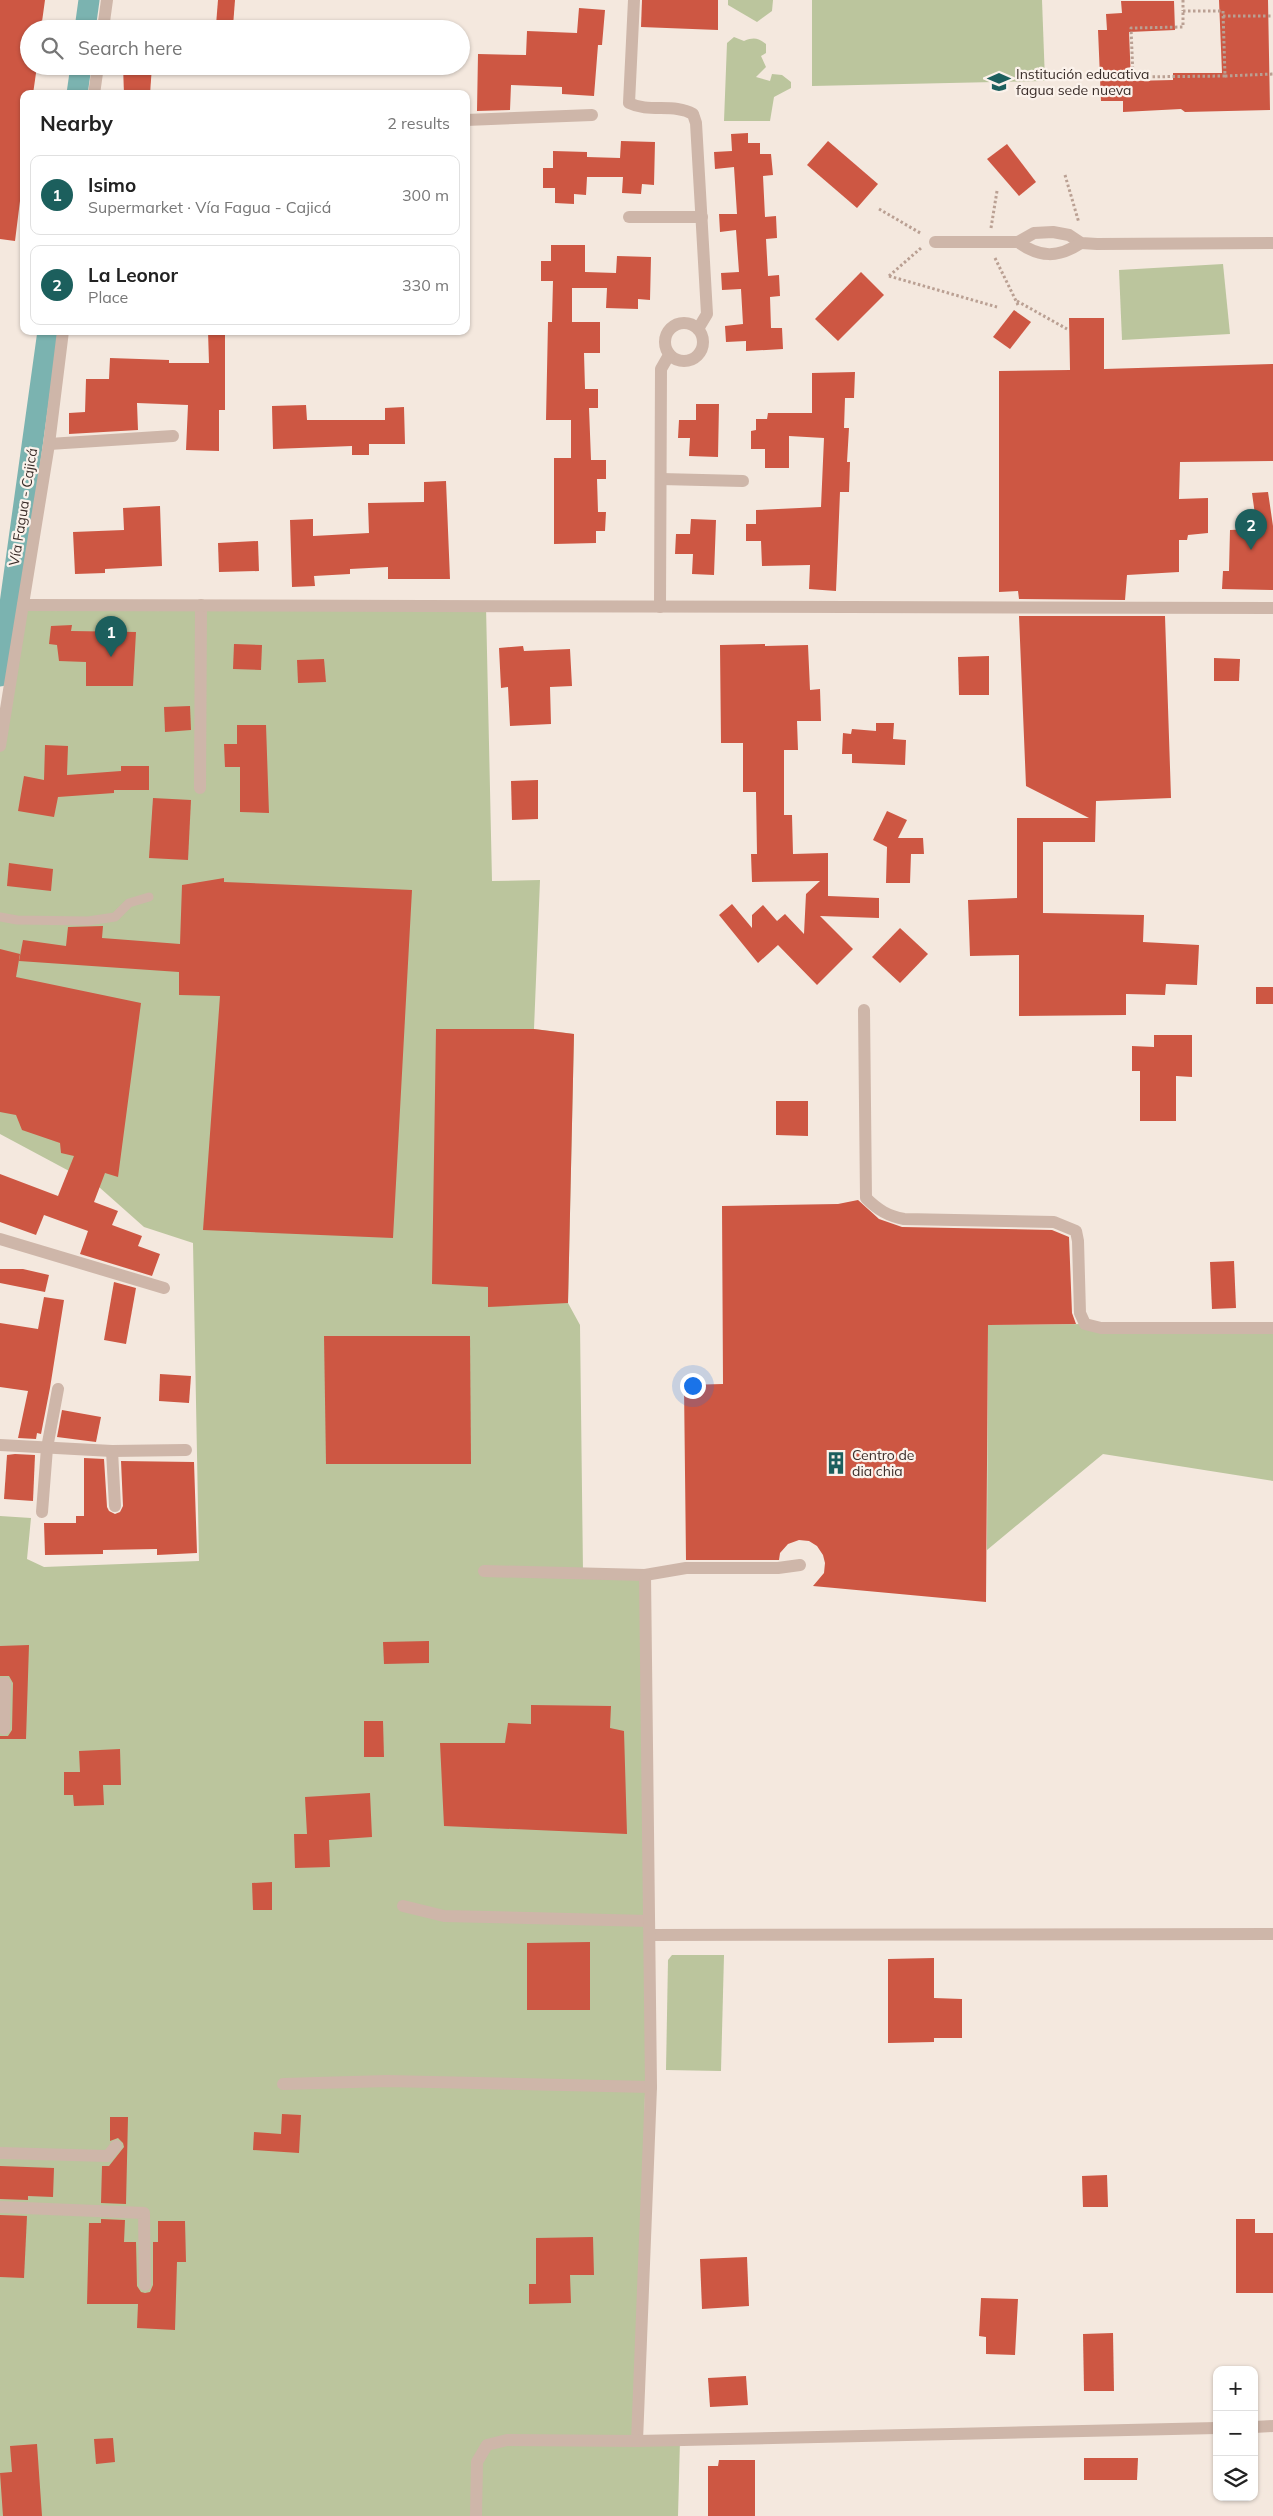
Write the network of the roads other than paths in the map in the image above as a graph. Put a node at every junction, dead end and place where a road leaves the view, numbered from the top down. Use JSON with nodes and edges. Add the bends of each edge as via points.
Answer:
{"nodes":[{"id":1,"x":108,"y":0,"type":"edge"},
{"id":2,"x":634,"y":0,"type":"edge"},
{"id":3,"x":105,"y":20,"type":"edge"},
{"id":4,"x":97,"y":75,"type":"edge"},
{"id":5,"x":95,"y":90,"type":"edge"},
{"id":6,"x":592,"y":115,"type":"dead end"},
{"id":7,"x":470,"y":120,"type":"edge"},
{"id":8,"x":629,"y":217,"type":"dead end"},
{"id":9,"x":702,"y":217,"type":"junction"},
{"id":10,"x":933,"y":240,"type":"road end"},
{"id":11,"x":1018,"y":242,"type":"junction"},
{"id":12,"x":1081,"y":243,"type":"junction"},
{"id":13,"x":1273,"y":243,"type":"edge"},
{"id":14,"x":698,"y":329,"type":"junction"},
{"id":15,"x":63,"y":335,"type":"edge"},
{"id":16,"x":669,"y":355,"type":"junction"},
{"id":17,"x":173,"y":436,"type":"dead end"},
{"id":18,"x":49,"y":444,"type":"junction"},
{"id":19,"x":661,"y":479,"type":"junction"},
{"id":20,"x":742,"y":482,"type":"dead end"},
{"id":21,"x":23,"y":605,"type":"junction"},
{"id":22,"x":201,"y":605,"type":"junction"},
{"id":23,"x":660,"y":607,"type":"junction"},
{"id":24,"x":1273,"y":608,"type":"edge"},
{"id":25,"x":0,"y":746,"type":"edge"},
{"id":26,"x":200,"y":788,"type":"dead end"},
{"id":27,"x":149,"y":897,"type":"dead end"},
{"id":28,"x":0,"y":917,"type":"edge"},
{"id":29,"x":864,"y":1010,"type":"dead end"},
{"id":30,"x":0,"y":1239,"type":"edge"},
{"id":31,"x":164,"y":1288,"type":"dead end"},
{"id":32,"x":1273,"y":1328,"type":"edge"},
{"id":33,"x":58,"y":1389,"type":"dead end"},
{"id":34,"x":0,"y":1445,"type":"edge"},
{"id":35,"x":47,"y":1448,"type":"junction"},
{"id":36,"x":112,"y":1450,"type":"junction"},
{"id":37,"x":186,"y":1450,"type":"dead end"},
{"id":38,"x":115,"y":1506,"type":"dead end"},
{"id":39,"x":42,"y":1512,"type":"dead end"},
{"id":40,"x":800,"y":1565,"type":"dead end"},
{"id":41,"x":484,"y":1571,"type":"dead end"},
{"id":42,"x":645,"y":1575,"type":"junction"},
{"id":43,"x":0,"y":1684,"type":"edge"},
{"id":44,"x":4,"y":1729,"type":"dead end"},
{"id":45,"x":403,"y":1906,"type":"dead end"},
{"id":46,"x":649,"y":1921,"type":"junction"},
{"id":47,"x":1273,"y":1934,"type":"edge"},
{"id":48,"x":650,"y":1935,"type":"junction"},
{"id":49,"x":282,"y":2084,"type":"dead end"},
{"id":50,"x":651,"y":2087,"type":"junction"},
{"id":51,"x":116,"y":2146,"type":"dead end"},
{"id":52,"x":0,"y":2153,"type":"edge"},
{"id":53,"x":0,"y":2207,"type":"edge"},
{"id":54,"x":145,"y":2285,"type":"dead end"},
{"id":55,"x":1273,"y":2426,"type":"edge"},
{"id":56,"x":1258,"y":2427,"type":"edge"},
{"id":57,"x":1213,"y":2428,"type":"edge"},
{"id":58,"x":637,"y":2441,"type":"junction"},
{"id":59,"x":476,"y":2516,"type":"edge"}],
"edges":[{"from":1,"to":3,"type":"street"},
{"from":2,"to":9,"type":"street","via":[[629,103],[639,108],[686,110],[693,114]]},
{"from":4,"to":5,"type":"street"},
{"from":6,"to":7,"type":"street"},
{"from":8,"to":9,"type":"street"},
{"from":9,"to":14,"type":"street","via":[[707,314]]},
{"from":10,"to":11,"type":"street"},
{"from":11,"to":12,"type":"street","via":[[1034,234],[1053,232],[1069,235]]},
{"from":11,"to":12,"type":"street","via":[[1032,253],[1051,255],[1068,251]]},
{"from":12,"to":13,"type":"street"},
{"from":14,"to":16,"type":"street","via":[[680,324],[669,330],[665,343]]},
{"from":14,"to":16,"type":"street","via":[[702,342],[698,354],[688,361]]},
{"from":15,"to":18,"type":"street","name":"Vía Fagua - Cajicá"},
{"from":16,"to":19,"type":"street","via":[[661,369]]},
{"from":17,"to":18,"type":"street"},
{"from":18,"to":21,"type":"street","name":"Vía Fagua - Cajicá"},
{"from":19,"to":20,"type":"street"},
{"from":19,"to":23,"type":"street"},
{"from":21,"to":22,"type":"street"},
{"from":21,"to":25,"type":"street","name":"Vía Fagua - Cajicá"},
{"from":22,"to":23,"type":"street"},
{"from":22,"to":26,"type":"street"},
{"from":23,"to":24,"type":"street"},
{"from":27,"to":28,"type":"lane","via":[[129,903],[115,917],[88,921]]},
{"from":29,"to":32,"type":"street","via":[[866,1198],[878,1210],[904,1219],[1054,1222],[1066,1225],[1076,1231],[1078,1241],[1080,1313],[1085,1324],[1101,1328]]},
{"from":30,"to":31,"type":"street"},
{"from":33,"to":35,"type":"street"},
{"from":34,"to":35,"type":"street"},
{"from":35,"to":36,"type":"street"},
{"from":35,"to":39,"type":"street"},
{"from":36,"to":37,"type":"street"},
{"from":36,"to":38,"type":"street"},
{"from":40,"to":42,"type":"street","via":[[686,1568]]},
{"from":41,"to":42,"type":"street"},
{"from":42,"to":46,"type":"street"},
{"from":43,"to":44,"type":"street","via":[[5,1683]]},
{"from":45,"to":46,"type":"street","via":[[444,1916]]},
{"from":46,"to":48,"type":"street"},
{"from":47,"to":48,"type":"street"},
{"from":48,"to":50,"type":"street"},
{"from":49,"to":50,"type":"street","via":[[387,2081]]},
{"from":50,"to":58,"type":"street"},
{"from":51,"to":52,"type":"street","via":[[108,2156]]},
{"from":53,"to":54,"type":"street","via":[[144,2213]]},
{"from":55,"to":56,"type":"street"},
{"from":57,"to":58,"type":"street"},
{"from":58,"to":59,"type":"street","via":[[507,2440],[487,2445],[476,2462]]}]}
